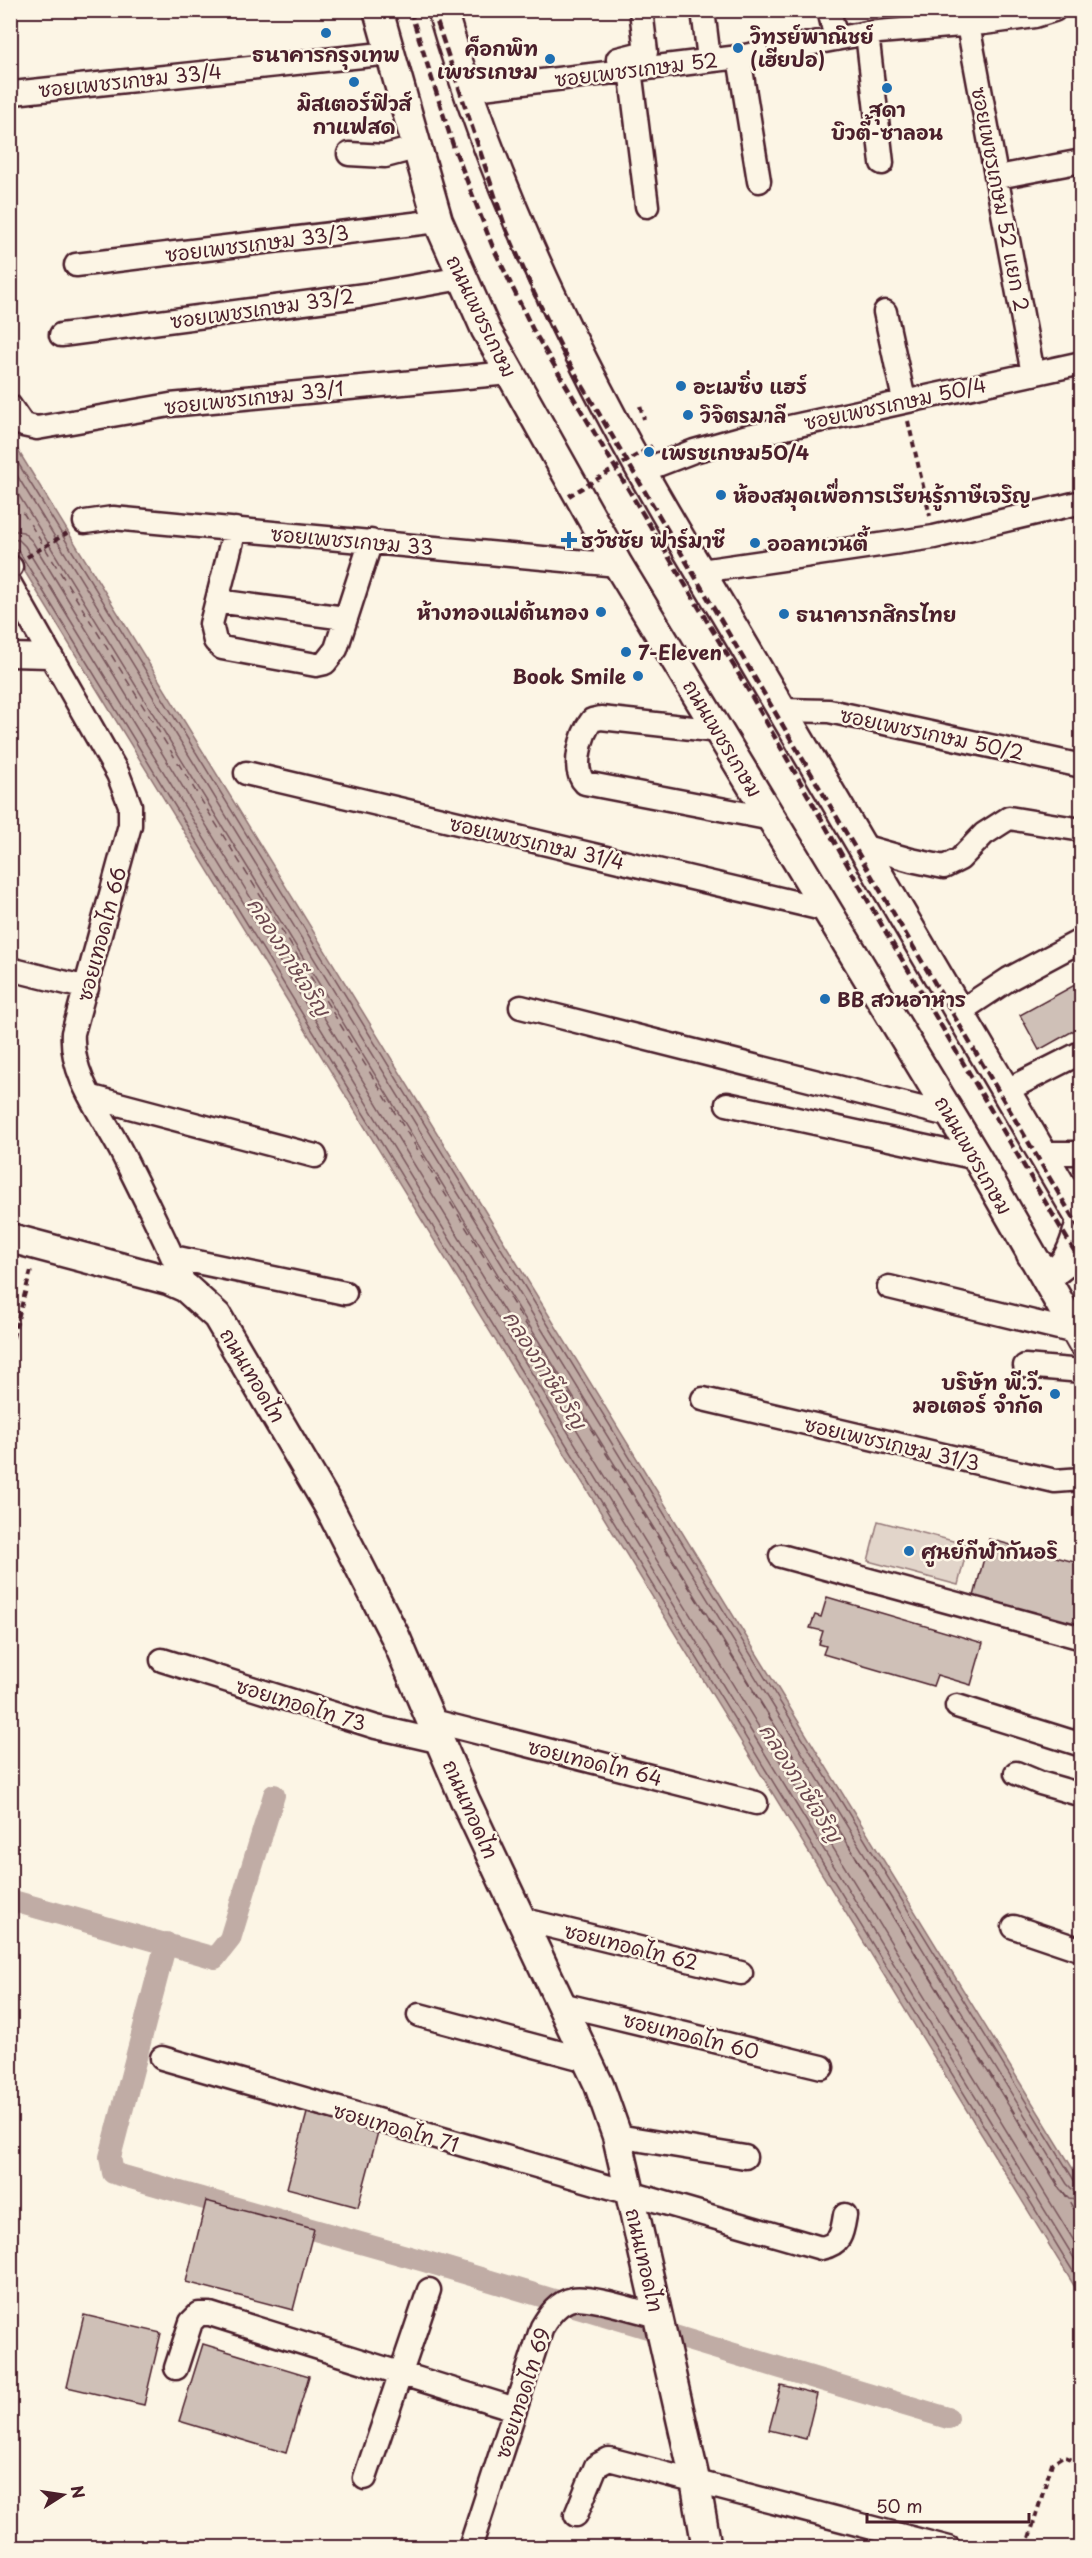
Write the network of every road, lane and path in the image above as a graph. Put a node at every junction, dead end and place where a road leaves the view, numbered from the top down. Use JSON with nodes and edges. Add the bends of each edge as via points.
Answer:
{"nodes":[{"id":1,"x":378,"y":10,"type":"edge"},
{"id":2,"x":442,"y":10,"type":"edge"},
{"id":3,"x":641,"y":10,"type":"edge"},
{"id":4,"x":703,"y":10,"type":"edge"},
{"id":5,"x":829,"y":10,"type":"edge"},
{"id":6,"x":1041,"y":12,"type":"edge"},
{"id":7,"x":968,"y":25,"type":"junction"},
{"id":8,"x":867,"y":33,"type":"junction"},
{"id":9,"x":836,"y":39,"type":"junction"},
{"id":10,"x":391,"y":53,"type":"junction"},
{"id":11,"x":739,"y":57,"type":"junction"},
{"id":12,"x":709,"y":59,"type":"junction"},
{"id":13,"x":566,"y":69,"type":"dead end"},
{"id":14,"x":630,"y":69,"type":"junction"},
{"id":15,"x":466,"y":90,"type":"junction"},
{"id":16,"x":13,"y":93,"type":"dead end"},
{"id":17,"x":415,"y":148,"type":"junction"},
{"id":18,"x":349,"y":154,"type":"dead end"},
{"id":19,"x":1082,"y":161,"type":"edge"},
{"id":20,"x":882,"y":163,"type":"dead end"},
{"id":21,"x":998,"y":177,"type":"junction"},
{"id":22,"x":759,"y":181,"type":"dead end"},
{"id":23,"x":647,"y":206,"type":"dead end"},
{"id":24,"x":438,"y":221,"type":"junction"},
{"id":25,"x":76,"y":265,"type":"dead end"},
{"id":26,"x":462,"y":278,"type":"junction"},
{"id":27,"x":885,"y":312,"type":"dead end"},
{"id":28,"x":61,"y":335,"type":"dead end"},
{"id":29,"x":1082,"y":363,"type":"edge"},
{"id":30,"x":509,"y":373,"type":"junction"},
{"id":31,"x":1033,"y":374,"type":"junction"},
{"id":32,"x":904,"y":400,"type":"junction"},
{"id":33,"x":10,"y":406,"type":"edge"},
{"id":34,"x":647,"y":459,"type":"junction"},
{"id":35,"x":569,"y":496,"type":"dead end"},
{"id":36,"x":1082,"y":502,"type":"edge"},
{"id":37,"x":85,"y":522,"type":"joint"},
{"id":38,"x":235,"y":529,"type":"junction"},
{"id":39,"x":934,"y":537,"type":"junction"},
{"id":40,"x":371,"y":541,"type":"junction"},
{"id":41,"x":618,"y":565,"type":"junction"},
{"id":42,"x":11,"y":567,"type":"edge"},
{"id":43,"x":701,"y":571,"type":"junction"},
{"id":44,"x":10,"y":584,"type":"edge"},
{"id":45,"x":217,"y":601,"type":"junction"},
{"id":46,"x":20,"y":616,"type":"edge"},
{"id":47,"x":345,"y":618,"type":"junction"},
{"id":48,"x":10,"y":655,"type":"edge"},
{"id":49,"x":50,"y":656,"type":"junction"},
{"id":50,"x":781,"y":710,"type":"junction"},
{"id":51,"x":719,"y":731,"type":"junction"},
{"id":52,"x":1082,"y":766,"type":"edge"},
{"id":53,"x":246,"y":773,"type":"dead end"},
{"id":54,"x":772,"y":819,"type":"junction"},
{"id":55,"x":1082,"y":830,"type":"edge"},
{"id":56,"x":862,"y":846,"type":"junction"},
{"id":57,"x":827,"y":910,"type":"junction"},
{"id":58,"x":1082,"y":940,"type":"edge"},
{"id":59,"x":10,"y":969,"type":"edge"},
{"id":60,"x":87,"y":988,"type":"junction"},
{"id":61,"x":521,"y":1007,"type":"dead end"},
{"id":62,"x":959,"y":1012,"type":"junction"},
{"id":63,"x":1082,"y":1052,"type":"edge"},
{"id":64,"x":1007,"y":1090,"type":"junction"},
{"id":65,"x":92,"y":1097,"type":"junction"},
{"id":66,"x":727,"y":1104,"type":"dead end"},
{"id":67,"x":952,"y":1116,"type":"junction"},
{"id":68,"x":1042,"y":1153,"type":"junction"},
{"id":69,"x":1082,"y":1153,"type":"edge"},
{"id":70,"x":315,"y":1156,"type":"dead end"},
{"id":71,"x":977,"y":1158,"type":"junction"},
{"id":72,"x":1081,"y":1221,"type":"edge"},
{"id":73,"x":10,"y":1238,"type":"edge"},
{"id":74,"x":38,"y":1246,"type":"junction"},
{"id":75,"x":1031,"y":1254,"type":"junction"},
{"id":76,"x":172,"y":1257,"type":"junction"},
{"id":77,"x":889,"y":1287,"type":"dead end"},
{"id":78,"x":186,"y":1288,"type":"junction"},
{"id":79,"x":345,"y":1293,"type":"dead end"},
{"id":80,"x":1082,"y":1293,"type":"edge"},
{"id":81,"x":1075,"y":1331,"type":"edge"},
{"id":82,"x":10,"y":1348,"type":"edge"},
{"id":83,"x":1025,"y":1366,"type":"dead end"},
{"id":84,"x":1082,"y":1371,"type":"edge"},
{"id":85,"x":703,"y":1399,"type":"dead end"},
{"id":86,"x":1082,"y":1479,"type":"edge"},
{"id":87,"x":781,"y":1556,"type":"dead end"},
{"id":88,"x":1082,"y":1638,"type":"edge"},
{"id":89,"x":162,"y":1660,"type":"dead end"},
{"id":90,"x":957,"y":1706,"type":"dead end"},
{"id":91,"x":438,"y":1731,"type":"junction"},
{"id":92,"x":1082,"y":1745,"type":"edge"},
{"id":93,"x":1016,"y":1773,"type":"dead end"},
{"id":94,"x":1082,"y":1795,"type":"edge"},
{"id":95,"x":756,"y":1803,"type":"dead end"},
{"id":96,"x":521,"y":1919,"type":"junction"},
{"id":97,"x":1014,"y":1927,"type":"dead end"},
{"id":98,"x":1082,"y":1950,"type":"edge"},
{"id":99,"x":741,"y":1973,"type":"dead end"},
{"id":100,"x":561,"y":2004,"type":"junction"},
{"id":101,"x":419,"y":2015,"type":"dead end"},
{"id":102,"x":162,"y":2058,"type":"dead end"},
{"id":103,"x":587,"y":2060,"type":"junction"},
{"id":104,"x":822,"y":2067,"type":"dead end"},
{"id":105,"x":617,"y":2136,"type":"junction"},
{"id":106,"x":745,"y":2157,"type":"dead end"},
{"id":107,"x":630,"y":2195,"type":"junction"},
{"id":108,"x":845,"y":2216,"type":"dead end"},
{"id":109,"x":429,"y":2290,"type":"dead end"},
{"id":110,"x":658,"y":2317,"type":"junction"},
{"id":111,"x":176,"y":2368,"type":"dead end"},
{"id":112,"x":399,"y":2373,"type":"junction"},
{"id":113,"x":516,"y":2409,"type":"junction"},
{"id":114,"x":1082,"y":2464,"type":"edge"},
{"id":115,"x":365,"y":2478,"type":"dead end"},
{"id":116,"x":695,"y":2480,"type":"junction"},
{"id":117,"x":576,"y":2516,"type":"dead end"},
{"id":118,"x":470,"y":2547,"type":"edge"},
{"id":119,"x":707,"y":2547,"type":"edge"},
{"id":120,"x":949,"y":2547,"type":"edge"},
{"id":121,"x":1026,"y":2547,"type":"edge"}],
"edges":[{"from":1,"to":10,"type":"main road","name":"ถนนเพชรเกษม"},
{"from":2,"to":15,"type":"main road"},
{"from":3,"to":13,"type":"street","via":[[646,52]]},
{"from":4,"to":12,"type":"street"},
{"from":5,"to":9,"type":"street"},
{"from":6,"to":7,"type":"street","name":"ซอยเพชรเกษม 52"},
{"from":7,"to":8,"type":"street","name":"ซอยเพชรเกษม 52"},
{"from":7,"to":21,"type":"street","name":"ซอยเพชรเกษม 52 แยก 2"},
{"from":8,"to":9,"type":"street","name":"ซอยเพชรเกษม 52"},
{"from":8,"to":20,"type":"street"},
{"from":9,"to":11,"type":"street","name":"ซอยเพชรเกษม 52"},
{"from":10,"to":16,"type":"street","name":"ซอยเพชรเกษม 33/4"},
{"from":10,"to":17,"type":"main road","name":"ถนนเพชรเกษม"},
{"from":11,"to":12,"type":"street","name":"ซอยเพชรเกษม 52"},
{"from":11,"to":22,"type":"street"},
{"from":12,"to":14,"type":"street","name":"ซอยเพชรเกษม 52"},
{"from":14,"to":15,"type":"street","name":"ซอยเพชรเกษม 52"},
{"from":14,"to":23,"type":"street"},
{"from":15,"to":34,"type":"main road","via":[[498,178],[536,263]]},
{"from":17,"to":18,"type":"street","via":[[385,156]]},
{"from":17,"to":24,"type":"main road","name":"ถนนเพชรเกษม"},
{"from":19,"to":21,"type":"street"},
{"from":21,"to":31,"type":"street","name":"ซอยเพชรเกษม 52 แยก 2"},
{"from":24,"to":25,"type":"street","name":"ซอยเพชรเกษม 33/3"},
{"from":24,"to":26,"type":"main road","name":"ถนนเพชรเกษม"},
{"from":26,"to":28,"type":"street","name":"ซอยเพชรเกษม 33/2","via":[[365,295]]},
{"from":26,"to":30,"type":"main road","name":"ถนนเพชรเกษม"},
{"from":27,"to":32,"type":"street"},
{"from":29,"to":31,"type":"street","name":"ซอยเพชรเกษม 50/4"},
{"from":30,"to":33,"type":"street","name":"ซอยเพชรเกษม 33/1","via":[[170,405],[37,428],[23,425]]},
{"from":30,"to":41,"type":"main road","name":"ถนนเพชรเกษม"},
{"from":31,"to":32,"type":"street","name":"ซอยเพชรเกษม 50/4"},
{"from":32,"to":34,"type":"street","name":"ซอยเพชรเกษม 50/4"},
{"from":32,"to":39,"type":"path"},
{"from":34,"to":35,"type":"path","bridge":true},
{"from":34,"to":43,"type":"main road"},
{"from":36,"to":39,"type":"street"},
{"from":37,"to":38,"type":"street","name":"ซอยเพชรเกษม 33","via":[[113,518]]},
{"from":37,"to":42,"type":"path"},
{"from":38,"to":40,"type":"street","name":"ซอยเพชรเกษม 33"},
{"from":38,"to":45,"type":"street"},
{"from":39,"to":43,"type":"street"},
{"from":40,"to":41,"type":"street","name":"ซอยเพชรเกษม 33"},
{"from":40,"to":47,"type":"street"},
{"from":41,"to":51,"type":"main road","name":"ถนนเพชรเกษม"},
{"from":43,"to":50,"type":"main road"},
{"from":44,"to":46,"type":"street","name":"ซอยเทอดไท 66"},
{"from":45,"to":47,"type":"street"},
{"from":45,"to":47,"type":"street","via":[[212,631],[222,648],[316,665],[332,657]]},
{"from":46,"to":49,"type":"street","name":"ซอยเทอดไท 66"},
{"from":48,"to":49,"type":"street"},
{"from":49,"to":60,"type":"street","name":"ซอยเทอดไท 66","via":[[118,774],[130,805],[130,825]]},
{"from":50,"to":52,"type":"street","name":"ซอยเพชรเกษม 50/2","via":[[829,711]]},
{"from":50,"to":56,"type":"main road"},
{"from":51,"to":54,"type":"main road","name":"ถนนเพชรเกษม"},
{"from":51,"to":54,"type":"street","via":[[592,720],[586,728],[579,777],[585,783]]},
{"from":53,"to":57,"type":"street","name":"ซอยเพชรเกษม 31/4"},
{"from":54,"to":57,"type":"main road","name":"ถนนเพชรเกษม"},
{"from":55,"to":56,"type":"street","via":[[1009,818],[984,834],[960,859],[944,867]]},
{"from":56,"to":62,"type":"main road"},
{"from":57,"to":67,"type":"main road","name":"ถนนเพชรเกษม"},
{"from":58,"to":62,"type":"street"},
{"from":59,"to":60,"type":"street"},
{"from":60,"to":65,"type":"street","name":"ซอยเทอดไท 66","via":[[73,1033],[72,1050]]},
{"from":61,"to":67,"type":"street"},
{"from":62,"to":64,"type":"main road"},
{"from":63,"to":64,"type":"street"},
{"from":64,"to":68,"type":"main road"},
{"from":65,"to":70,"type":"street"},
{"from":65,"to":76,"type":"street","name":"ซอยเทอดไท 66"},
{"from":66,"to":71,"type":"street"},
{"from":67,"to":71,"type":"main road","name":"ถนนเพชรเกษม"},
{"from":68,"to":69,"type":"street"},
{"from":68,"to":72,"type":"main road"},
{"from":71,"to":75,"type":"main road","name":"ถนนเพชรเกษม"},
{"from":72,"to":75,"type":"main road","via":[[1074,1250],[1058,1269],[1039,1266]]},
{"from":73,"to":74,"type":"main road","name":"ถนนเทอดไท"},
{"from":74,"to":78,"type":"main road","name":"ถนนเทอดไท"},
{"from":74,"to":82,"type":"path"},
{"from":75,"to":81,"type":"main road","name":"ถนนเพชรเกษม"},
{"from":76,"to":78,"type":"street","name":"ซอยเทอดไท 66"},
{"from":76,"to":79,"type":"street"},
{"from":77,"to":81,"type":"street"},
{"from":78,"to":91,"type":"main road","name":"ถนนเทอดไท","via":[[217,1316],[282,1424],[357,1560]]},
{"from":80,"to":81,"type":"main road","via":[[1072,1304]]},
{"from":83,"to":84,"type":"street"},
{"from":85,"to":86,"type":"street","name":"ซอยเพชรเกษม 31/3","via":[[1055,1481]]},
{"from":87,"to":88,"type":"street"},
{"from":89,"to":91,"type":"street","name":"ซอยเทอดไท 73","via":[[376,1727]]},
{"from":90,"to":92,"type":"street"},
{"from":91,"to":95,"type":"street","name":"ซอยเทอดไท 64"},
{"from":91,"to":96,"type":"main road","name":"ถนนเทอดไท","via":[[465,1800]]},
{"from":93,"to":94,"type":"street"},
{"from":96,"to":99,"type":"street","name":"ซอยเทอดไท 62"},
{"from":96,"to":100,"type":"main road","name":"ถนนเทอดไท"},
{"from":97,"to":98,"type":"street"},
{"from":100,"to":103,"type":"main road","name":"ถนนเทอดไท"},
{"from":100,"to":104,"type":"street","name":"ซอยเทอดไท 60"},
{"from":101,"to":103,"type":"street"},
{"from":102,"to":107,"type":"street","name":"ซอยเทอดไท 71"},
{"from":103,"to":105,"type":"main road","name":"ถนนเทอดไท"},
{"from":105,"to":106,"type":"street"},
{"from":105,"to":107,"type":"main road","name":"ถนนเทอดไท"},
{"from":107,"to":108,"type":"street","name":"ซอยเทอดไท 71","via":[[821,2248],[834,2246],[841,2239]]},
{"from":107,"to":110,"type":"main road","name":"ถนนเทอดไท"},
{"from":109,"to":112,"type":"street"},
{"from":110,"to":113,"type":"street","name":"ซอยเทอดไท 69","via":[[584,2299],[573,2298],[559,2305],[542,2327]]},
{"from":110,"to":116,"type":"main road","name":"ถนนเทอดไท"},
{"from":111,"to":112,"type":"street","via":[[191,2322],[199,2314],[210,2314]]},
{"from":112,"to":113,"type":"street"},
{"from":112,"to":115,"type":"street"},
{"from":113,"to":118,"type":"street","name":"ซอยเทอดไท 69"},
{"from":114,"to":121,"type":"path","via":[[1063,2456],[1052,2463]]},
{"from":116,"to":117,"type":"street","via":[[602,2460]]},
{"from":116,"to":119,"type":"main road","name":"ถนนเทอดไท"},
{"from":116,"to":120,"type":"street"}]}
